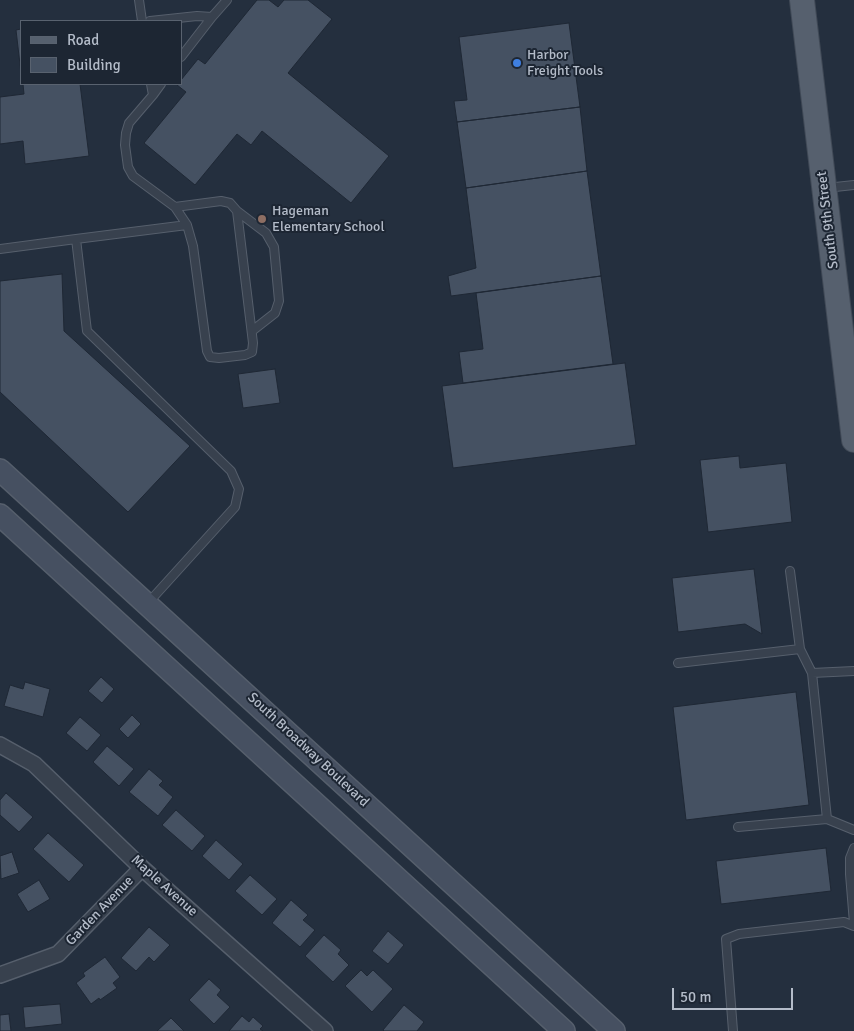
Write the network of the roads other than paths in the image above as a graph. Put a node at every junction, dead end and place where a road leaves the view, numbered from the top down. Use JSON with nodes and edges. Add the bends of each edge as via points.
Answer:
{"nodes":[{"id":1,"x":139,"y":0,"type":"edge"},
{"id":2,"x":227,"y":0,"type":"edge"},
{"id":3,"x":802,"y":0,"type":"edge"},
{"id":4,"x":212,"y":17,"type":"junction"},
{"id":5,"x":142,"y":20,"type":"edge"},
{"id":6,"x":159,"y":20,"type":"edge"},
{"id":7,"x":182,"y":57,"type":"edge"},
{"id":8,"x":151,"y":85,"type":"edge"},
{"id":9,"x":160,"y":85,"type":"edge"},
{"id":10,"x":153,"y":95,"type":"junction"},
{"id":11,"x":854,"y":185,"type":"edge"},
{"id":12,"x":824,"y":188,"type":"junction"},
{"id":13,"x":175,"y":207,"type":"junction"},
{"id":14,"x":237,"y":212,"type":"junction"},
{"id":15,"x":188,"y":225,"type":"junction"},
{"id":16,"x":76,"y":239,"type":"junction"},
{"id":17,"x":0,"y":249,"type":"edge"},
{"id":18,"x":252,"y":331,"type":"junction"},
{"id":19,"x":850,"y":367,"type":"edge"},
{"id":20,"x":854,"y":440,"type":"edge"},
{"id":21,"x":0,"y":470,"type":"edge"},
{"id":22,"x":0,"y":515,"type":"edge"},
{"id":23,"x":790,"y":571,"type":"dead end"},
{"id":24,"x":148,"y":603,"type":"junction"},
{"id":25,"x":800,"y":650,"type":"junction"},
{"id":26,"x":678,"y":663,"type":"dead end"},
{"id":27,"x":854,"y":671,"type":"edge"},
{"id":28,"x":812,"y":673,"type":"junction"},
{"id":29,"x":0,"y":745,"type":"edge"},
{"id":30,"x":827,"y":819,"type":"junction"},
{"id":31,"x":738,"y":827,"type":"dead end"},
{"id":32,"x":854,"y":830,"type":"edge"},
{"id":33,"x":854,"y":848,"type":"edge"},
{"id":34,"x":142,"y":868,"type":"junction"},
{"id":35,"x":854,"y":925,"type":"edge"},
{"id":36,"x":0,"y":975,"type":"edge"},
{"id":37,"x":325,"y":1031,"type":"edge"},
{"id":38,"x":564,"y":1031,"type":"edge"},
{"id":39,"x":614,"y":1031,"type":"edge"},
{"id":40,"x":733,"y":1031,"type":"edge"}],
"edges":[{"from":1,"to":5,"type":"lane"},
{"from":2,"to":4,"type":"lane"},
{"from":3,"to":12,"type":"main road","name":"South 9th Street"},
{"from":4,"to":6,"type":"lane"},
{"from":4,"to":7,"type":"lane"},
{"from":8,"to":10,"type":"lane"},
{"from":9,"to":10,"type":"lane"},
{"from":10,"to":13,"type":"lane","via":[[129,123],[125,145],[128,167],[138,181]]},
{"from":11,"to":12,"type":"lane"},
{"from":12,"to":19,"type":"main road","name":"South 9th Street"},
{"from":13,"to":14,"type":"lane","via":[[222,201],[230,203]]},
{"from":13,"to":15,"type":"lane"},
{"from":14,"to":18,"type":"lane"},
{"from":14,"to":18,"type":"lane","via":[[266,233],[274,247],[280,302],[275,313]]},
{"from":15,"to":16,"type":"lane"},
{"from":15,"to":18,"type":"lane","via":[[210,357],[252,352]]},
{"from":16,"to":17,"type":"lane"},
{"from":16,"to":24,"type":"lane","via":[[87,331],[231,471],[239,489],[235,507]]},
{"from":19,"to":20,"type":"main road","name":"South 9th Street"},
{"from":21,"to":24,"type":"main road","name":"South Broadway Boulevard"},
{"from":22,"to":38,"type":"main road"},
{"from":23,"to":25,"type":"lane"},
{"from":24,"to":39,"type":"main road","name":"South Broadway Boulevard"},
{"from":25,"to":26,"type":"lane"},
{"from":25,"to":28,"type":"lane"},
{"from":27,"to":28,"type":"lane"},
{"from":28,"to":30,"type":"lane"},
{"from":29,"to":34,"type":"street","name":"Maple Avenue","via":[[34,764]]},
{"from":30,"to":31,"type":"lane"},
{"from":30,"to":32,"type":"lane"},
{"from":33,"to":35,"type":"lane","via":[[850,874]]},
{"from":34,"to":36,"type":"street","name":"Garden Avenue","via":[[58,954]]},
{"from":34,"to":37,"type":"street","name":"Maple Avenue"},
{"from":35,"to":40,"type":"lane","via":[[844,922],[726,938]]}]}
